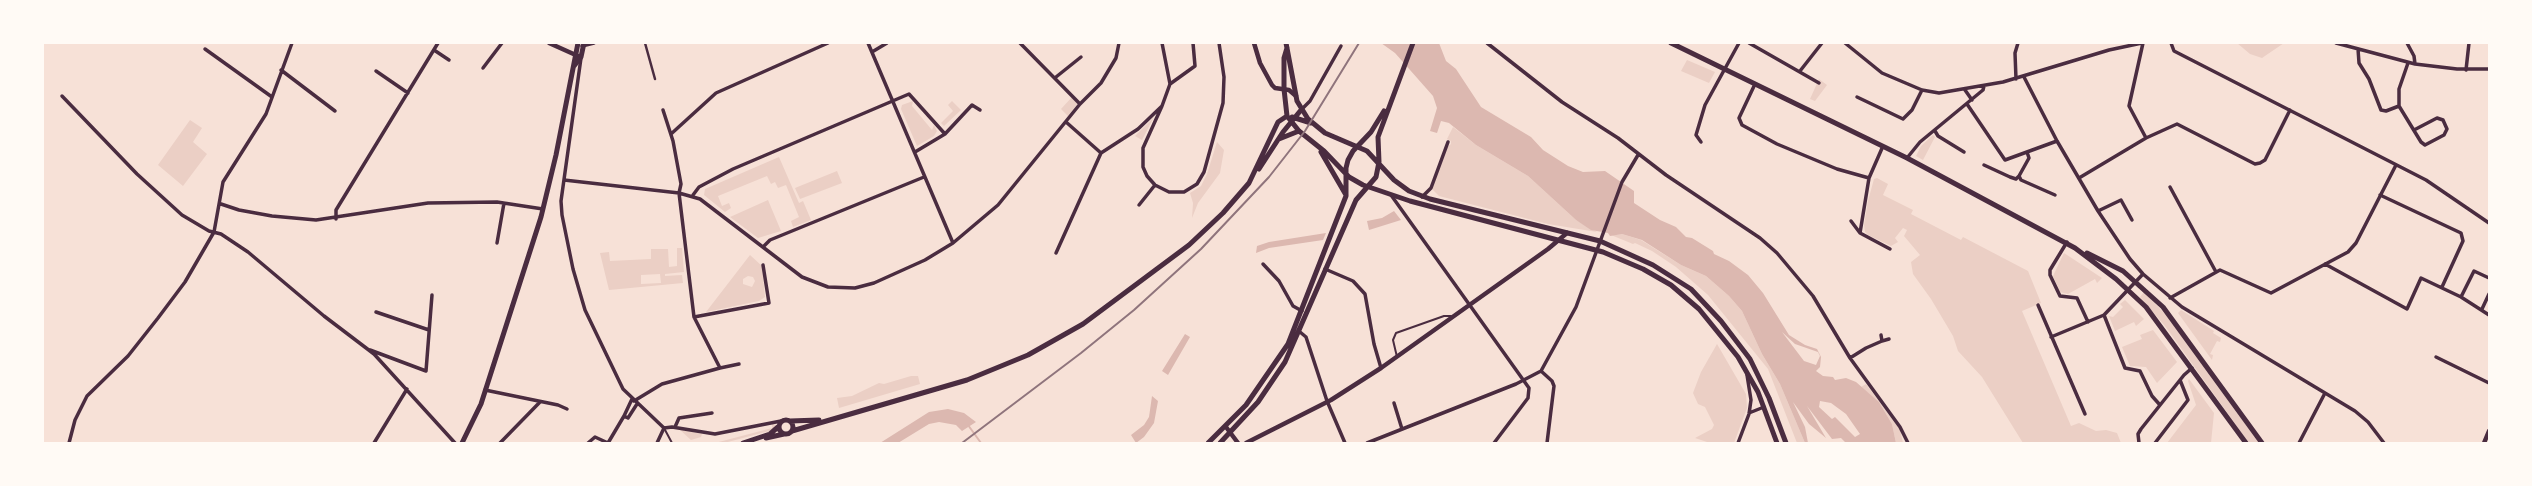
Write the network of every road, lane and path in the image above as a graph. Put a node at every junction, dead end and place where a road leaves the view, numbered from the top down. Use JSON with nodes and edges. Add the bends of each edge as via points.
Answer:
{"nodes":[{"id":1,"x":292,"y":43,"type":"edge"},
{"id":2,"x":438,"y":43,"type":"edge"},
{"id":3,"x":502,"y":43,"type":"edge"},
{"id":4,"x":549,"y":43,"type":"edge"},
{"id":5,"x":594,"y":43,"type":"edge"},
{"id":6,"x":645,"y":43,"type":"edge"},
{"id":7,"x":828,"y":43,"type":"edge"},
{"id":8,"x":868,"y":43,"type":"edge"},
{"id":9,"x":887,"y":43,"type":"edge"},
{"id":10,"x":1020,"y":43,"type":"edge"},
{"id":11,"x":1119,"y":43,"type":"edge"},
{"id":12,"x":1162,"y":43,"type":"edge"},
{"id":13,"x":1193,"y":43,"type":"edge"},
{"id":14,"x":1220,"y":43,"type":"edge"},
{"id":15,"x":1254,"y":43,"type":"edge"},
{"id":16,"x":1413,"y":43,"type":"edge"},
{"id":17,"x":1487,"y":43,"type":"edge"},
{"id":18,"x":1671,"y":43,"type":"edge"},
{"id":19,"x":1739,"y":43,"type":"edge"},
{"id":20,"x":1748,"y":43,"type":"edge"},
{"id":21,"x":1822,"y":43,"type":"edge"},
{"id":22,"x":1845,"y":43,"type":"edge"},
{"id":23,"x":2018,"y":43,"type":"edge"},
{"id":24,"x":2142,"y":43,"type":"edge"},
{"id":25,"x":2171,"y":43,"type":"edge"},
{"id":26,"x":2339,"y":43,"type":"edge"},
{"id":27,"x":2407,"y":43,"type":"edge"},
{"id":28,"x":2469,"y":43,"type":"edge"},
{"id":29,"x":581,"y":45,"type":"edge"},
{"id":30,"x":1286,"y":46,"type":"edge"},
{"id":31,"x":1341,"y":46,"type":"dead end"},
{"id":32,"x":205,"y":49,"type":"dead end"},
{"id":33,"x":2358,"y":49,"type":"junction"},
{"id":34,"x":434,"y":50,"type":"junction"},
{"id":35,"x":872,"y":52,"type":"junction"},
{"id":36,"x":578,"y":56,"type":"junction"},
{"id":37,"x":1081,"y":57,"type":"dead end"},
{"id":38,"x":449,"y":60,"type":"dead end"},
{"id":39,"x":2408,"y":62,"type":"junction"},
{"id":40,"x":2415,"y":64,"type":"junction"},
{"id":41,"x":483,"y":68,"type":"dead end"},
{"id":42,"x":1724,"y":69,"type":"junction"},
{"id":43,"x":2489,"y":69,"type":"edge"},
{"id":44,"x":281,"y":70,"type":"junction"},
{"id":45,"x":2466,"y":70,"type":"junction"},
{"id":46,"x":1800,"y":71,"type":"junction"},
{"id":47,"x":376,"y":72,"type":"dead end"},
{"id":48,"x":1056,"y":77,"type":"junction"},
{"id":49,"x":2024,"y":77,"type":"junction"},
{"id":50,"x":656,"y":79,"type":"dead end"},
{"id":51,"x":2016,"y":79,"type":"junction"},
{"id":52,"x":1819,"y":83,"type":"dead end"},
{"id":53,"x":1170,"y":84,"type":"junction"},
{"id":54,"x":1755,"y":84,"type":"junction"},
{"id":55,"x":1984,"y":86,"type":"junction"},
{"id":56,"x":1284,"y":90,"type":"junction"},
{"id":57,"x":1922,"y":90,"type":"junction"},
{"id":58,"x":1965,"y":90,"type":"junction"},
{"id":59,"x":408,"y":92,"type":"junction"},
{"id":60,"x":62,"y":96,"type":"dead end"},
{"id":61,"x":1296,"y":96,"type":"junction"},
{"id":62,"x":1857,"y":96,"type":"dead end"},
{"id":63,"x":272,"y":97,"type":"junction"},
{"id":64,"x":1390,"y":99,"type":"junction"},
{"id":65,"x":1972,"y":100,"type":"junction"},
{"id":66,"x":893,"y":101,"type":"junction"},
{"id":67,"x":1080,"y":104,"type":"junction"},
{"id":68,"x":1967,"y":104,"type":"junction"},
{"id":69,"x":1162,"y":106,"type":"junction"},
{"id":70,"x":2399,"y":106,"type":"junction"},
{"id":71,"x":663,"y":110,"type":"dead end"},
{"id":72,"x":980,"y":110,"type":"dead end"},
{"id":73,"x":1301,"y":110,"type":"junction"},
{"id":74,"x":2290,"y":110,"type":"junction"},
{"id":75,"x":335,"y":111,"type":"dead end"},
{"id":76,"x":1286,"y":116,"type":"junction"},
{"id":77,"x":1295,"y":118,"type":"junction"},
{"id":78,"x":1066,"y":122,"type":"junction"},
{"id":79,"x":1291,"y":124,"type":"junction"},
{"id":80,"x":1312,"y":124,"type":"junction"},
{"id":81,"x":2414,"y":130,"type":"junction"},
{"id":82,"x":1935,"y":131,"type":"junction"},
{"id":83,"x":1299,"y":132,"type":"junction"},
{"id":84,"x":671,"y":134,"type":"junction"},
{"id":85,"x":945,"y":134,"type":"junction"},
{"id":86,"x":2146,"y":138,"type":"junction"},
{"id":87,"x":1279,"y":139,"type":"junction"},
{"id":88,"x":1448,"y":142,"type":"dead end"},
{"id":89,"x":1701,"y":142,"type":"dead end"},
{"id":90,"x":2057,"y":142,"type":"junction"},
{"id":91,"x":1318,"y":146,"type":"junction"},
{"id":92,"x":1357,"y":146,"type":"junction"},
{"id":93,"x":1883,"y":146,"type":"junction"},
{"id":94,"x":915,"y":152,"type":"junction"},
{"id":95,"x":1964,"y":152,"type":"dead end"},
{"id":96,"x":2027,"y":152,"type":"junction"},
{"id":97,"x":1101,"y":153,"type":"junction"},
{"id":98,"x":1638,"y":155,"type":"junction"},
{"id":99,"x":1907,"y":158,"type":"junction"},
{"id":100,"x":1379,"y":162,"type":"junction"},
{"id":101,"x":1984,"y":165,"type":"dead end"},
{"id":102,"x":2396,"y":165,"type":"junction"},
{"id":103,"x":1254,"y":174,"type":"junction"},
{"id":104,"x":1346,"y":174,"type":"junction"},
{"id":105,"x":2019,"y":176,"type":"junction"},
{"id":106,"x":924,"y":177,"type":"junction"},
{"id":107,"x":1869,"y":178,"type":"junction"},
{"id":108,"x":2079,"y":178,"type":"junction"},
{"id":109,"x":564,"y":180,"type":"junction"},
{"id":110,"x":1155,"y":185,"type":"junction"},
{"id":111,"x":1368,"y":187,"type":"junction"},
{"id":112,"x":2170,"y":187,"type":"dead end"},
{"id":113,"x":679,"y":193,"type":"junction"},
{"id":114,"x":1386,"y":193,"type":"junction"},
{"id":115,"x":693,"y":195,"type":"junction"},
{"id":116,"x":2055,"y":195,"type":"dead end"},
{"id":117,"x":2380,"y":195,"type":"junction"},
{"id":118,"x":1346,"y":196,"type":"junction"},
{"id":119,"x":1422,"y":197,"type":"junction"},
{"id":120,"x":504,"y":203,"type":"junction"},
{"id":121,"x":221,"y":204,"type":"junction"},
{"id":122,"x":1139,"y":204,"type":"dead end"},
{"id":123,"x":543,"y":209,"type":"junction"},
{"id":124,"x":2098,"y":211,"type":"junction"},
{"id":125,"x":336,"y":219,"type":"junction"},
{"id":126,"x":2132,"y":220,"type":"dead end"},
{"id":127,"x":1851,"y":222,"type":"dead end"},
{"id":128,"x":2489,"y":223,"type":"edge"},
{"id":129,"x":1557,"y":230,"type":"junction"},
{"id":130,"x":214,"y":232,"type":"junction"},
{"id":131,"x":1567,"y":233,"type":"junction"},
{"id":132,"x":1860,"y":233,"type":"junction"},
{"id":133,"x":1557,"y":239,"type":"junction"},
{"id":134,"x":1600,"y":241,"type":"junction"},
{"id":135,"x":2067,"y":242,"type":"junction"},
{"id":136,"x":497,"y":243,"type":"dead end"},
{"id":137,"x":954,"y":243,"type":"junction"},
{"id":138,"x":763,"y":247,"type":"junction"},
{"id":139,"x":2076,"y":248,"type":"junction"},
{"id":140,"x":1890,"y":249,"type":"dead end"},
{"id":141,"x":1596,"y":250,"type":"junction"},
{"id":142,"x":1056,"y":253,"type":"dead end"},
{"id":143,"x":1263,"y":264,"type":"dead end"},
{"id":144,"x":2325,"y":264,"type":"junction"},
{"id":145,"x":763,"y":265,"type":"dead end"},
{"id":146,"x":1326,"y":269,"type":"junction"},
{"id":147,"x":2216,"y":272,"type":"junction"},
{"id":148,"x":2143,"y":274,"type":"junction"},
{"id":149,"x":2489,"y":278,"type":"edge"},
{"id":150,"x":2136,"y":281,"type":"junction"},
{"id":151,"x":2442,"y":287,"type":"junction"},
{"id":152,"x":2128,"y":288,"type":"junction"},
{"id":153,"x":2489,"y":294,"type":"edge"},
{"id":154,"x":432,"y":295,"type":"dead end"},
{"id":155,"x":2461,"y":297,"type":"junction"},
{"id":156,"x":2170,"y":298,"type":"junction"},
{"id":157,"x":2038,"y":305,"type":"dead end"},
{"id":158,"x":1469,"y":306,"type":"junction"},
{"id":159,"x":2482,"y":309,"type":"junction"},
{"id":160,"x":1302,"y":311,"type":"junction"},
{"id":161,"x":376,"y":312,"type":"dead end"},
{"id":162,"x":2104,"y":315,"type":"junction"},
{"id":163,"x":2489,"y":315,"type":"edge"},
{"id":164,"x":694,"y":317,"type":"junction"},
{"id":165,"x":1454,"y":317,"type":"junction"},
{"id":166,"x":2088,"y":322,"type":"junction"},
{"id":167,"x":429,"y":330,"type":"junction"},
{"id":168,"x":1300,"y":332,"type":"junction"},
{"id":169,"x":1881,"y":335,"type":"dead end"},
{"id":170,"x":2051,"y":337,"type":"junction"},
{"id":171,"x":1889,"y":339,"type":"dead end"},
{"id":172,"x":1882,"y":341,"type":"junction"},
{"id":173,"x":368,"y":349,"type":"junction"},
{"id":174,"x":1397,"y":357,"type":"junction"},
{"id":175,"x":2436,"y":357,"type":"dead end"},
{"id":176,"x":1850,"y":358,"type":"junction"},
{"id":177,"x":739,"y":364,"type":"dead end"},
{"id":178,"x":720,"y":368,"type":"junction"},
{"id":179,"x":1381,"y":368,"type":"junction"},
{"id":180,"x":1745,"y":368,"type":"junction"},
{"id":181,"x":2192,"y":368,"type":"junction"},
{"id":182,"x":1541,"y":371,"type":"junction"},
{"id":183,"x":2180,"y":380,"type":"junction"},
{"id":184,"x":1524,"y":381,"type":"junction"},
{"id":185,"x":2489,"y":383,"type":"edge"},
{"id":186,"x":407,"y":389,"type":"junction"},
{"id":187,"x":485,"y":390,"type":"junction"},
{"id":188,"x":2325,"y":393,"type":"junction"},
{"id":189,"x":634,"y":401,"type":"junction"},
{"id":190,"x":1327,"y":401,"type":"junction"},
{"id":191,"x":540,"y":402,"type":"junction"},
{"id":192,"x":1394,"y":403,"type":"dead end"},
{"id":193,"x":2160,"y":405,"type":"junction"},
{"id":194,"x":1764,"y":407,"type":"junction"},
{"id":195,"x":567,"y":409,"type":"dead end"},
{"id":196,"x":712,"y":413,"type":"dead end"},
{"id":197,"x":1748,"y":414,"type":"junction"},
{"id":198,"x":2085,"y":414,"type":"dead end"},
{"id":199,"x":624,"y":416,"type":"junction"},
{"id":200,"x":831,"y":418,"type":"junction"},
{"id":201,"x":781,"y":421,"type":"junction"},
{"id":202,"x":790,"y":421,"type":"junction"},
{"id":203,"x":675,"y":427,"type":"junction"},
{"id":204,"x":778,"y":427,"type":"junction"},
{"id":205,"x":1226,"y":427,"type":"junction"},
{"id":206,"x":664,"y":428,"type":"junction"},
{"id":207,"x":1402,"y":429,"type":"junction"},
{"id":208,"x":792,"y":431,"type":"junction"},
{"id":209,"x":2489,"y":431,"type":"edge"},
{"id":210,"x":1231,"y":432,"type":"junction"},
{"id":211,"x":784,"y":434,"type":"junction"},
{"id":212,"x":761,"y":438,"type":"junction"},
{"id":213,"x":69,"y":443,"type":"edge"},
{"id":214,"x":374,"y":443,"type":"edge"},
{"id":215,"x":455,"y":443,"type":"edge"},
{"id":216,"x":462,"y":443,"type":"edge"},
{"id":217,"x":500,"y":443,"type":"edge"},
{"id":218,"x":588,"y":443,"type":"edge"},
{"id":219,"x":657,"y":443,"type":"edge"},
{"id":220,"x":672,"y":443,"type":"edge"},
{"id":221,"x":743,"y":443,"type":"edge"},
{"id":222,"x":1208,"y":443,"type":"edge"},
{"id":223,"x":1220,"y":443,"type":"edge"},
{"id":224,"x":1238,"y":443,"type":"edge"},
{"id":225,"x":1246,"y":443,"type":"edge"},
{"id":226,"x":1345,"y":443,"type":"edge"},
{"id":227,"x":1367,"y":443,"type":"edge"},
{"id":228,"x":1494,"y":443,"type":"edge"},
{"id":229,"x":1547,"y":443,"type":"edge"},
{"id":230,"x":1738,"y":443,"type":"edge"},
{"id":231,"x":1777,"y":443,"type":"edge"},
{"id":232,"x":1786,"y":443,"type":"edge"},
{"id":233,"x":1908,"y":443,"type":"edge"},
{"id":234,"x":2139,"y":443,"type":"edge"},
{"id":235,"x":2155,"y":443,"type":"edge"},
{"id":236,"x":2246,"y":443,"type":"edge"},
{"id":237,"x":2262,"y":443,"type":"edge"},
{"id":238,"x":2299,"y":443,"type":"edge"},
{"id":239,"x":2384,"y":443,"type":"edge"},
{"id":240,"x":2484,"y":443,"type":"edge"}],
"edges":[{"from":1,"to":44,"type":"street"},
{"from":2,"to":34,"type":"street"},
{"from":3,"to":41,"type":"street"},
{"from":4,"to":36,"type":"street"},
{"from":5,"to":29,"type":"street"},
{"from":6,"to":50,"type":"street"},
{"from":7,"to":84,"type":"street","via":[[716,93]]},
{"from":8,"to":35,"type":"street"},
{"from":9,"to":35,"type":"street"},
{"from":10,"to":48,"type":"street"},
{"from":11,"to":67,"type":"street","via":[[1116,58],[1101,83]]},
{"from":12,"to":53,"type":"street"},
{"from":13,"to":53,"type":"street","via":[[1195,66]]},
{"from":14,"to":110,"type":"street","via":[[1225,89],[1204,172],[1197,184],[1184,192],[1169,192]]},
{"from":15,"to":56,"type":"street","via":[[1260,63],[1272,85]]},
{"from":16,"to":64,"type":"main road"},
{"from":17,"to":98,"type":"street","via":[[1562,102],[1618,138]]},
{"from":18,"to":42,"type":"main road"},
{"from":19,"to":42,"type":"street"},
{"from":20,"to":46,"type":"street"},
{"from":21,"to":46,"type":"street"},
{"from":22,"to":57,"type":"street","via":[[1882,73]]},
{"from":23,"to":51,"type":"street","via":[[2015,53]]},
{"from":24,"to":49,"type":"street","via":[[2109,50]]},
{"from":24,"to":86,"type":"street","via":[[2129,106]]},
{"from":25,"to":74,"type":"street","via":[[2174,51]]},
{"from":26,"to":33,"type":"street"},
{"from":27,"to":40,"type":"street"},
{"from":28,"to":45,"type":"street"},
{"from":29,"to":36,"type":"main road"},
{"from":30,"to":56,"type":"main road"},
{"from":30,"to":61,"type":"main road"},
{"from":31,"to":73,"type":"street","via":[[1310,101]]},
{"from":32,"to":63,"type":"street"},
{"from":33,"to":39,"type":"street"},
{"from":33,"to":70,"type":"street","via":[[2359,63],[2372,85],[2380,108],[2386,111]]},
{"from":34,"to":38,"type":"street"},
{"from":34,"to":59,"type":"street"},
{"from":35,"to":66,"type":"street"},
{"from":36,"to":109,"type":"street"},
{"from":36,"to":123,"type":"main road","via":[[572,68]]},
{"from":37,"to":48,"type":"street"},
{"from":39,"to":40,"type":"street"},
{"from":39,"to":70,"type":"street","via":[[2399,89]]},
{"from":40,"to":45,"type":"street"},
{"from":42,"to":54,"type":"main road"},
{"from":42,"to":89,"type":"street","via":[[1705,105],[1696,134]]},
{"from":43,"to":45,"type":"street"},
{"from":44,"to":63,"type":"street"},
{"from":44,"to":75,"type":"street"},
{"from":46,"to":52,"type":"street"},
{"from":47,"to":59,"type":"street"},
{"from":48,"to":67,"type":"street"},
{"from":49,"to":51,"type":"street"},
{"from":49,"to":90,"type":"street"},
{"from":51,"to":55,"type":"street"},
{"from":53,"to":69,"type":"street"},
{"from":54,"to":93,"type":"main road"},
{"from":54,"to":107,"type":"street","via":[[1739,118],[1742,125],[1777,144],[1842,171]]},
{"from":55,"to":58,"type":"street"},
{"from":55,"to":65,"type":"street"},
{"from":56,"to":61,"type":"street","via":[[1291,91]]},
{"from":56,"to":76,"type":"main road"},
{"from":57,"to":58,"type":"street","via":[[1939,93]]},
{"from":57,"to":62,"type":"street","via":[[1912,110],[1903,119]]},
{"from":58,"to":65,"type":"street"},
{"from":59,"to":125,"type":"street","via":[[336,210]]},
{"from":60,"to":130,"type":"street","via":[[136,174],[182,215]]},
{"from":61,"to":73,"type":"main road"},
{"from":63,"to":121,"type":"street","via":[[266,114],[223,182]]},
{"from":64,"to":92,"type":"main road","via":[[1371,132]]},
{"from":64,"to":100,"type":"main road","via":[[1378,136]]},
{"from":65,"to":68,"type":"street"},
{"from":66,"to":85,"type":"street","via":[[909,94]]},
{"from":66,"to":94,"type":"street"},
{"from":66,"to":115,"type":"street","via":[[733,169],[699,187]]},
{"from":67,"to":78,"type":"street"},
{"from":68,"to":82,"type":"street"},
{"from":68,"to":96,"type":"street","via":[[2003,159]]},
{"from":69,"to":97,"type":"street","via":[[1138,129]]},
{"from":69,"to":110,"type":"street","via":[[1142,154],[1144,172]]},
{"from":70,"to":81,"type":"street"},
{"from":71,"to":84,"type":"street"},
{"from":72,"to":85,"type":"street","via":[[972,105]]},
{"from":73,"to":77,"type":"main road"},
{"from":73,"to":80,"type":"main road"},
{"from":74,"to":86,"type":"street","via":[[2266,160],[2255,164],[2177,124]]},
{"from":74,"to":102,"type":"street"},
{"from":76,"to":77,"type":"main road"},
{"from":76,"to":79,"type":"main road"},
{"from":76,"to":103,"type":"main road","via":[[1278,122]]},
{"from":77,"to":79,"type":"main road"},
{"from":77,"to":80,"type":"main road"},
{"from":78,"to":97,"type":"street"},
{"from":78,"to":137,"type":"street","via":[[998,205]]},
{"from":79,"to":83,"type":"main road"},
{"from":79,"to":87,"type":"main road"},
{"from":80,"to":92,"type":"main road","via":[[1325,133]]},
{"from":81,"to":81,"type":"street","via":[[2426,145],[2444,135],[2447,128],[2443,120],[2437,118]]},
{"from":82,"to":95,"type":"street","via":[[1938,136]]},
{"from":82,"to":99,"type":"street","via":[[1920,142]]},
{"from":83,"to":87,"type":"main road"},
{"from":83,"to":91,"type":"main road"},
{"from":84,"to":113,"type":"street","via":[[681,184]]},
{"from":85,"to":94,"type":"street"},
{"from":86,"to":108,"type":"street"},
{"from":87,"to":103,"type":"main road"},
{"from":88,"to":119,"type":"street","via":[[1431,188]]},
{"from":90,"to":96,"type":"street"},
{"from":90,"to":108,"type":"street"},
{"from":91,"to":104,"type":"main road"},
{"from":91,"to":118,"type":"main road"},
{"from":92,"to":100,"type":"main road"},
{"from":92,"to":104,"type":"main road","via":[[1348,160]]},
{"from":93,"to":99,"type":"main road"},
{"from":93,"to":107,"type":"street"},
{"from":94,"to":106,"type":"street"},
{"from":96,"to":105,"type":"street","via":[[2029,158]]},
{"from":97,"to":142,"type":"street"},
{"from":98,"to":134,"type":"street","via":[[1622,182]]},
{"from":98,"to":176,"type":"street","via":[[1760,238],[1777,253],[1813,296]]},
{"from":99,"to":135,"type":"main road"},
{"from":100,"to":111,"type":"main road","via":[[1378,174]]},
{"from":100,"to":119,"type":"main road","via":[[1396,182]]},
{"from":101,"to":105,"type":"street","via":[[2016,179]]},
{"from":102,"to":117,"type":"street"},
{"from":102,"to":128,"type":"street","via":[[2444,191]]},
{"from":103,"to":200,"type":"main road","via":[[1227,209],[1189,244],[1106,308],[1066,334],[1028,355],[967,380]]},
{"from":104,"to":111,"type":"main road"},
{"from":104,"to":118,"type":"main road"},
{"from":105,"to":116,"type":"street","via":[[2032,186]]},
{"from":106,"to":137,"type":"street"},
{"from":106,"to":138,"type":"street","via":[[770,240]]},
{"from":107,"to":132,"type":"street"},
{"from":108,"to":124,"type":"street"},
{"from":109,"to":113,"type":"street"},
{"from":109,"to":189,"type":"street","via":[[562,215],[582,302],[620,383]]},
{"from":110,"to":122,"type":"street"},
{"from":111,"to":114,"type":"main road"},
{"from":111,"to":146,"type":"main road","via":[[1356,200]]},
{"from":112,"to":147,"type":"street"},
{"from":113,"to":115,"type":"street"},
{"from":113,"to":164,"type":"street"},
{"from":114,"to":133,"type":"main road"},
{"from":114,"to":158,"type":"street","via":[[1392,197]]},
{"from":115,"to":138,"type":"street"},
{"from":117,"to":144,"type":"street","via":[[2352,248]]},
{"from":117,"to":151,"type":"street","via":[[2462,233],[2463,241]]},
{"from":118,"to":160,"type":"main road"},
{"from":119,"to":129,"type":"main road"},
{"from":120,"to":123,"type":"street"},
{"from":120,"to":125,"type":"street","via":[[428,203]]},
{"from":120,"to":136,"type":"street"},
{"from":121,"to":125,"type":"street","via":[[272,216],[308,220]]},
{"from":121,"to":130,"type":"street"},
{"from":123,"to":187,"type":"main road"},
{"from":124,"to":126,"type":"street","via":[[2121,200]]},
{"from":124,"to":148,"type":"street"},
{"from":127,"to":132,"type":"street"},
{"from":129,"to":131,"type":"main road"},
{"from":129,"to":133,"type":"street"},
{"from":130,"to":173,"type":"street","via":[[248,252]]},
{"from":130,"to":213,"type":"street","via":[[185,282],[158,318],[128,356],[87,396],[74,420]]},
{"from":131,"to":133,"type":"street"},
{"from":131,"to":134,"type":"main road"},
{"from":132,"to":140,"type":"street"},
{"from":133,"to":141,"type":"main road"},
{"from":133,"to":158,"type":"street","via":[[1548,249]]},
{"from":134,"to":141,"type":"street"},
{"from":134,"to":232,"type":"main road","via":[[1664,271],[1704,302],[1750,359],[1769,398]]},
{"from":135,"to":139,"type":"main road"},
{"from":135,"to":166,"type":"street","via":[[2050,270],[2050,275],[2060,296],[2078,298]]},
{"from":137,"to":138,"type":"street","via":[[893,275],[848,289],[828,287],[809,280]]},
{"from":139,"to":150,"type":"main road","via":[[2123,271]]},
{"from":139,"to":152,"type":"main road"},
{"from":141,"to":180,"type":"main road","via":[[1643,269],[1680,291],[1716,328]]},
{"from":141,"to":182,"type":"street","via":[[1576,307]]},
{"from":143,"to":160,"type":"street","via":[[1280,281],[1293,306]]},
{"from":144,"to":147,"type":"street","via":[[2271,292],[2220,270]]},
{"from":144,"to":151,"type":"street","via":[[2407,308],[2421,278]]},
{"from":145,"to":164,"type":"street","via":[[769,303]]},
{"from":146,"to":168,"type":"main road"},
{"from":146,"to":179,"type":"street","via":[[1353,281],[1365,294]]},
{"from":147,"to":156,"type":"street"},
{"from":148,"to":150,"type":"street"},
{"from":148,"to":156,"type":"street"},
{"from":149,"to":155,"type":"street","via":[[2474,271]]},
{"from":150,"to":152,"type":"street"},
{"from":150,"to":237,"type":"main road","via":[[2171,317]]},
{"from":151,"to":155,"type":"street"},
{"from":152,"to":162,"type":"street"},
{"from":152,"to":181,"type":"main road","via":[[2155,318]]},
{"from":153,"to":159,"type":"street"},
{"from":154,"to":167,"type":"street"},
{"from":155,"to":159,"type":"street"},
{"from":156,"to":188,"type":"street"},
{"from":157,"to":170,"type":"street"},
{"from":158,"to":165,"type":"street"},
{"from":158,"to":184,"type":"street"},
{"from":159,"to":163,"type":"street"},
{"from":160,"to":205,"type":"main road","via":[[1280,359]]},
{"from":161,"to":167,"type":"street"},
{"from":162,"to":166,"type":"street"},
{"from":162,"to":193,"type":"street","via":[[2125,368],[2140,371],[2152,396]]},
{"from":164,"to":178,"type":"street"},
{"from":165,"to":174,"type":"street"},
{"from":165,"to":174,"type":"lane","via":[[1444,316],[1396,332],[1392,340]]},
{"from":166,"to":170,"type":"street"},
{"from":167,"to":173,"type":"street","via":[[426,371]]},
{"from":168,"to":190,"type":"street","via":[[1306,337]]},
{"from":168,"to":210,"type":"main road","via":[[1274,380]]},
{"from":169,"to":172,"type":"street"},
{"from":170,"to":198,"type":"street"},
{"from":171,"to":172,"type":"street"},
{"from":172,"to":176,"type":"street"},
{"from":173,"to":186,"type":"street"},
{"from":174,"to":179,"type":"street"},
{"from":175,"to":185,"type":"street"},
{"from":176,"to":233,"type":"street","via":[[1900,426]]},
{"from":177,"to":178,"type":"street"},
{"from":178,"to":189,"type":"street","via":[[662,384]]},
{"from":179,"to":190,"type":"street"},
{"from":180,"to":194,"type":"main road"},
{"from":180,"to":197,"type":"street","via":[[1751,396]]},
{"from":181,"to":183,"type":"street"},
{"from":181,"to":236,"type":"main road"},
{"from":182,"to":184,"type":"street"},
{"from":182,"to":229,"type":"street","via":[[1553,383]]},
{"from":183,"to":193,"type":"street"},
{"from":183,"to":235,"type":"street","via":[[2188,400]]},
{"from":184,"to":207,"type":"street"},
{"from":184,"to":228,"type":"street","via":[[1529,388],[1529,394]]},
{"from":186,"to":214,"type":"street"},
{"from":186,"to":215,"type":"street"},
{"from":187,"to":191,"type":"street"},
{"from":187,"to":216,"type":"main road"},
{"from":188,"to":238,"type":"street"},
{"from":188,"to":239,"type":"street","via":[[2362,416]]},
{"from":189,"to":199,"type":"street"},
{"from":189,"to":199,"type":"street","via":[[628,418]]},
{"from":189,"to":206,"type":"street"},
{"from":190,"to":225,"type":"street"},
{"from":190,"to":226,"type":"street"},
{"from":191,"to":195,"type":"street"},
{"from":191,"to":217,"type":"street"},
{"from":192,"to":207,"type":"street"},
{"from":193,"to":234,"type":"street","via":[[2139,432]]},
{"from":194,"to":197,"type":"street"},
{"from":194,"to":231,"type":"main road"},
{"from":196,"to":203,"type":"street","via":[[679,418]]},
{"from":197,"to":230,"type":"street"},
{"from":199,"to":218,"type":"street","via":[[608,443],[595,437]]},
{"from":200,"to":202,"type":"main road"},
{"from":200,"to":208,"type":"main road"},
{"from":201,"to":202,"type":"main road"},
{"from":201,"to":203,"type":"street","via":[[715,434]]},
{"from":201,"to":204,"type":"main road"},
{"from":202,"to":208,"type":"main road"},
{"from":203,"to":206,"type":"street"},
{"from":204,"to":211,"type":"main road"},
{"from":204,"to":212,"type":"main road"},
{"from":205,"to":210,"type":"street"},
{"from":205,"to":222,"type":"main road"},
{"from":206,"to":219,"type":"street"},
{"from":206,"to":220,"type":"lane"},
{"from":207,"to":227,"type":"street"},
{"from":208,"to":211,"type":"main road"},
{"from":209,"to":240,"type":"street"},
{"from":210,"to":223,"type":"main road"},
{"from":210,"to":224,"type":"street"},
{"from":211,"to":212,"type":"main road"},
{"from":212,"to":221,"type":"main road"}]}
